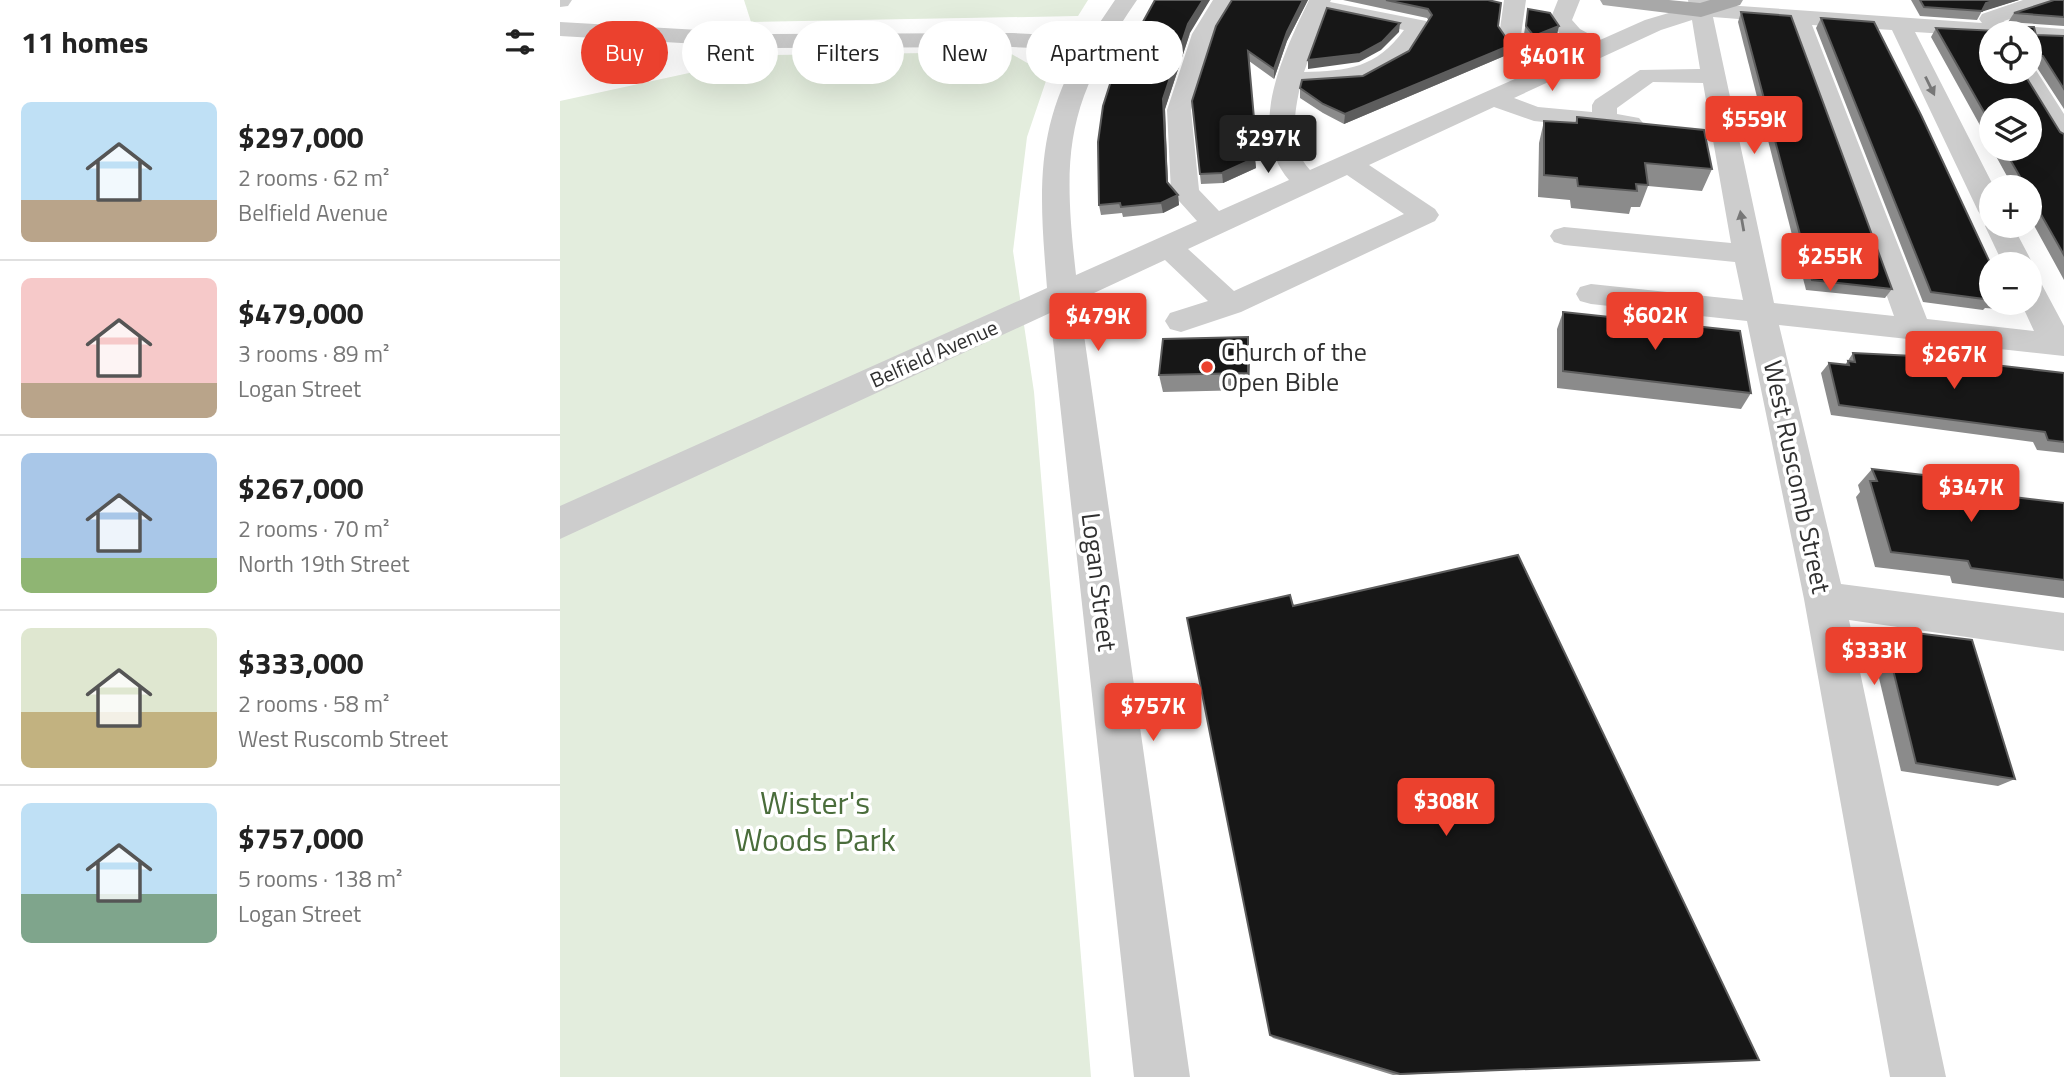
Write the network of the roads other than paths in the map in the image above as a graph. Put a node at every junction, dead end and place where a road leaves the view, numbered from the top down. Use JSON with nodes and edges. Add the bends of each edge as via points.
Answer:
{"nodes":[{"id":1,"x":1126,"y":0,"type":"edge"},
{"id":2,"x":1224,"y":0,"type":"edge"},
{"id":3,"x":1611,"y":0,"type":"edge"},
{"id":4,"x":1732,"y":0,"type":"edge"},
{"id":5,"x":2043,"y":0,"type":"edge"},
{"id":6,"x":1319,"y":3,"type":"edge"},
{"id":7,"x":1700,"y":5,"type":"edge"},
{"id":8,"x":1513,"y":12,"type":"edge"},
{"id":9,"x":1798,"y":17,"type":"junction"},
{"id":10,"x":1113,"y":21,"type":"edge"},
{"id":11,"x":1993,"y":21,"type":"edge"},
{"id":12,"x":1560,"y":23,"type":"edge"},
{"id":13,"x":1900,"y":24,"type":"junction"},
{"id":14,"x":560,"y":29,"type":"edge"},
{"id":15,"x":1979,"y":31,"type":"edge"},
{"id":16,"x":2042,"y":35,"type":"edge"},
{"id":17,"x":2064,"y":36,"type":"edge"},
{"id":18,"x":1026,"y":41,"type":"edge"},
{"id":19,"x":1599,"y":49,"type":"junction"},
{"id":20,"x":1525,"y":55,"type":"junction"},
{"id":21,"x":1554,"y":70,"type":"junction"},
{"id":22,"x":1648,"y":75,"type":"junction"},
{"id":23,"x":1713,"y":76,"type":"junction"},
{"id":24,"x":1289,"y":80,"type":"junction"},
{"id":25,"x":1077,"y":84,"type":"edge"},
{"id":26,"x":2033,"y":84,"type":"edge"},
{"id":27,"x":1492,"y":98,"type":"junction"},
{"id":28,"x":1605,"y":121,"type":"junction"},
{"id":29,"x":2064,"y":135,"type":"edge"},
{"id":30,"x":1349,"y":164,"type":"junction"},
{"id":31,"x":1308,"y":183,"type":"junction"},
{"id":32,"x":1979,"y":185,"type":"edge"},
{"id":33,"x":1216,"y":225,"type":"junction"},
{"id":34,"x":1564,"y":236,"type":"dead end"},
{"id":35,"x":1169,"y":247,"type":"junction"},
{"id":36,"x":1748,"y":254,"type":"junction"},
{"id":37,"x":1591,"y":294,"type":"dead end"},
{"id":38,"x":1063,"y":295,"type":"junction"},
{"id":39,"x":1230,"y":304,"type":"junction"},
{"id":40,"x":1761,"y":312,"type":"junction"},
{"id":41,"x":2042,"y":312,"type":"edge"},
{"id":42,"x":1181,"y":321,"type":"dead end"},
{"id":43,"x":1914,"y":329,"type":"junction"},
{"id":44,"x":2060,"y":344,"type":"edge"},
{"id":45,"x":560,"y":523,"type":"edge"},
{"id":46,"x":1824,"y":599,"type":"junction"},
{"id":47,"x":2064,"y":632,"type":"edge"},
{"id":48,"x":1162,"y":1077,"type":"edge"},
{"id":49,"x":1918,"y":1077,"type":"edge"}],
"edges":[{"from":1,"to":10,"type":"street","name":"Logan Street"},
{"from":2,"to":33,"type":"street","via":[[1203,34],[1179,110],[1185,192]]},
{"from":3,"to":7,"type":"main road"},
{"from":4,"to":7,"type":"main road","name":"Belfield Avenue"},
{"from":5,"to":11,"type":"street"},
{"from":6,"to":24,"type":"street"},
{"from":6,"to":24,"type":"street","via":[[1418,26],[1399,53],[1353,78]]},
{"from":7,"to":9,"type":"street"},
{"from":7,"to":19,"type":"street","name":"Belfield Avenue"},
{"from":7,"to":23,"type":"street","name":"West Ruscomb Street"},
{"from":8,"to":12,"type":"street"},
{"from":8,"to":12,"type":"street"},
{"from":8,"to":20,"type":"street","via":[[1510,36]]},
{"from":9,"to":13,"type":"street"},
{"from":9,"to":43,"type":"street"},
{"from":12,"to":19,"type":"street"},
{"from":12,"to":20,"type":"street"},
{"from":13,"to":15,"type":"street"},
{"from":13,"to":32,"type":"street","one_way":true},
{"from":14,"to":18,"type":"street","via":[[769,41]]},
{"from":16,"to":17,"type":"street"},
{"from":19,"to":21,"type":"street","name":"Belfield Avenue"},
{"from":20,"to":21,"type":"street"},
{"from":21,"to":27,"type":"street","name":"Belfield Avenue"},
{"from":22,"to":23,"type":"street"},
{"from":22,"to":28,"type":"street","via":[[1604,105]]},
{"from":22,"to":28,"type":"street","via":[[1653,113]]},
{"from":36,"to":23,"type":"street","name":"West Ruscomb Street","one_way":true,"via":[[1714,131]]},
{"from":24,"to":31,"type":"street","via":[[1282,111],[1284,141],[1293,167]]},
{"from":25,"to":38,"type":"street","name":"Logan Street","via":[[1060,129],[1055,212]]},
{"from":26,"to":29,"type":"street"},
{"from":27,"to":28,"type":"street","via":[[1534,114]]},
{"from":27,"to":30,"type":"street","name":"Belfield Avenue"},
{"from":30,"to":31,"type":"street","name":"Belfield Avenue"},
{"from":30,"to":39,"type":"street","via":[[1424,215]]},
{"from":31,"to":33,"type":"street","name":"Belfield Avenue"},
{"from":33,"to":35,"type":"street","name":"Belfield Avenue"},
{"from":34,"to":36,"type":"street"},
{"from":35,"to":38,"type":"street","name":"Belfield Avenue"},
{"from":35,"to":39,"type":"street"},
{"from":36,"to":40,"type":"street","name":"West Ruscomb Street"},
{"from":37,"to":40,"type":"street"},
{"from":38,"to":45,"type":"street","name":"Belfield Avenue"},
{"from":38,"to":48,"type":"street","name":"Logan Street"},
{"from":39,"to":42,"type":"street"},
{"from":40,"to":43,"type":"street"},
{"from":40,"to":46,"type":"street","name":"West Ruscomb Street"},
{"from":41,"to":44,"type":"street"},
{"from":43,"to":44,"type":"street"},
{"from":46,"to":47,"type":"street"},
{"from":46,"to":49,"type":"street","name":"West Ruscomb Street"}]}
